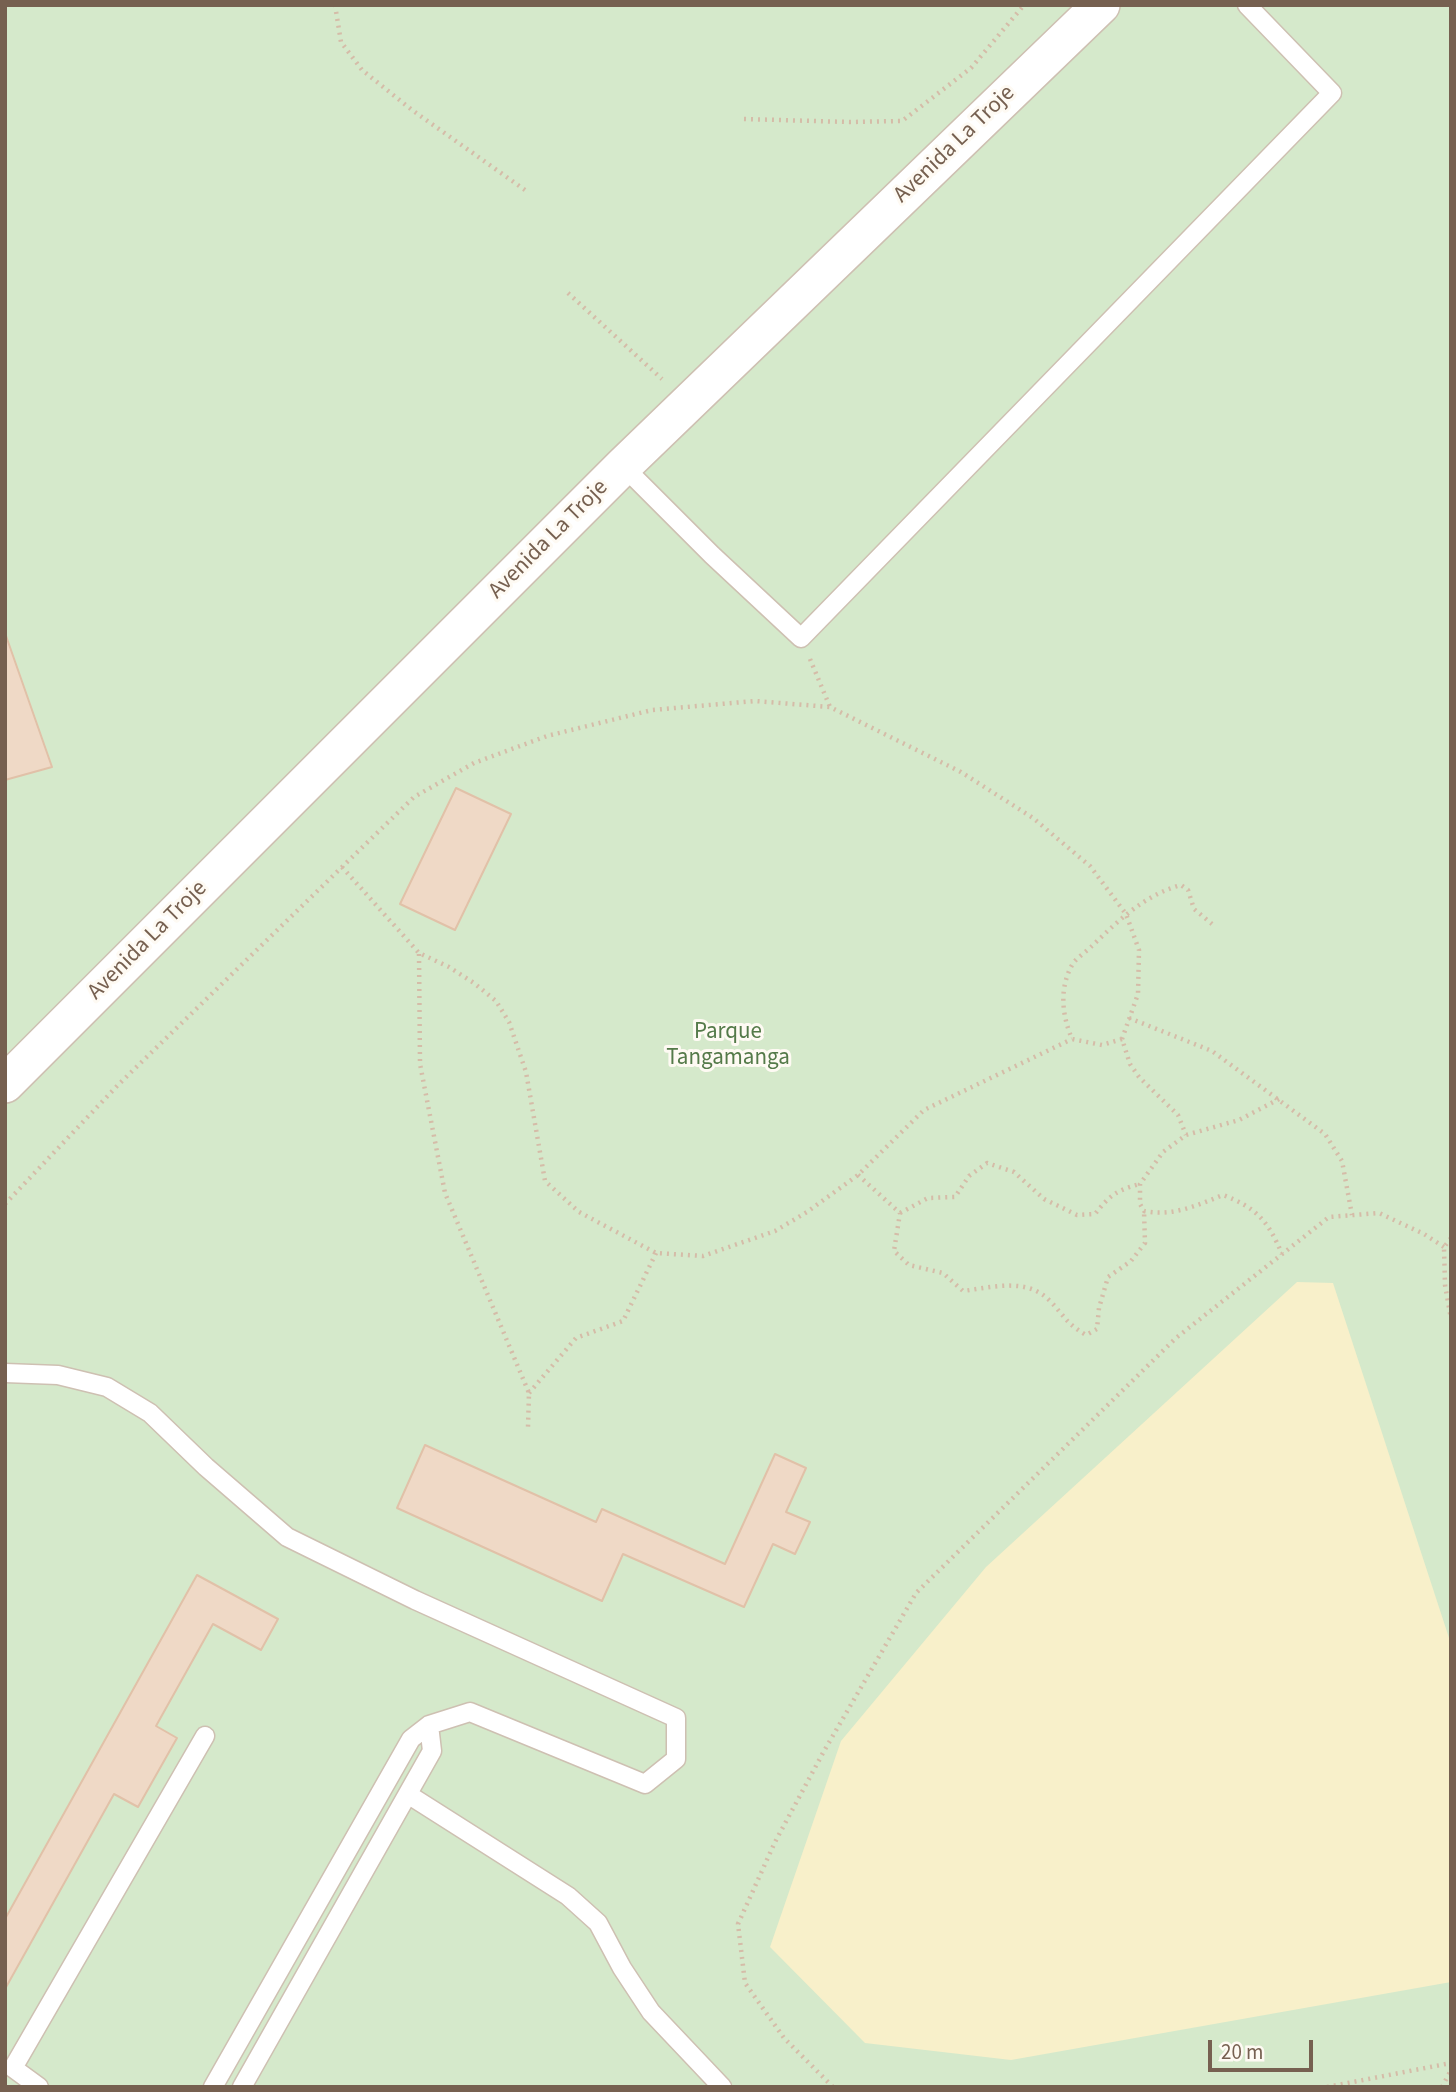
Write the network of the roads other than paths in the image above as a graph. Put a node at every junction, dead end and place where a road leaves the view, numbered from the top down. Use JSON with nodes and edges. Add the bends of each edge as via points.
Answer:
{"nodes":[{"id":1,"x":1101,"y":5,"type":"edge"},
{"id":2,"x":1247,"y":5,"type":"edge"},
{"id":3,"x":623,"y":466,"type":"junction"},
{"id":4,"x":5,"y":1084,"type":"edge"},
{"id":5,"x":5,"y":1373,"type":"edge"},
{"id":6,"x":429,"y":1725,"type":"junction"},
{"id":7,"x":205,"y":1736,"type":"dead end"},
{"id":8,"x":409,"y":1795,"type":"junction"},
{"id":9,"x":39,"y":2087,"type":"edge"},
{"id":10,"x":213,"y":2087,"type":"edge"},
{"id":11,"x":242,"y":2087,"type":"edge"},
{"id":12,"x":722,"y":2087,"type":"edge"}],
"edges":[{"from":1,"to":3,"type":"street","name":"Avenida La Troje"},
{"from":2,"to":3,"type":"lane","via":[[1332,93],[802,638]]},
{"from":3,"to":4,"type":"street","name":"Avenida La Troje"},
{"from":5,"to":6,"type":"lane","via":[[58,1375],[107,1387],[150,1413],[287,1537],[676,1718],[676,1759],[645,1784],[470,1712]]},
{"from":6,"to":8,"type":"lane","via":[[432,1751]]},
{"from":6,"to":10,"type":"lane","via":[[411,1739]]},
{"from":7,"to":9,"type":"lane","via":[[13,2068]]},
{"from":8,"to":11,"type":"lane"},
{"from":8,"to":12,"type":"lane","via":[[568,1896],[598,1923],[651,2012]]}]}
